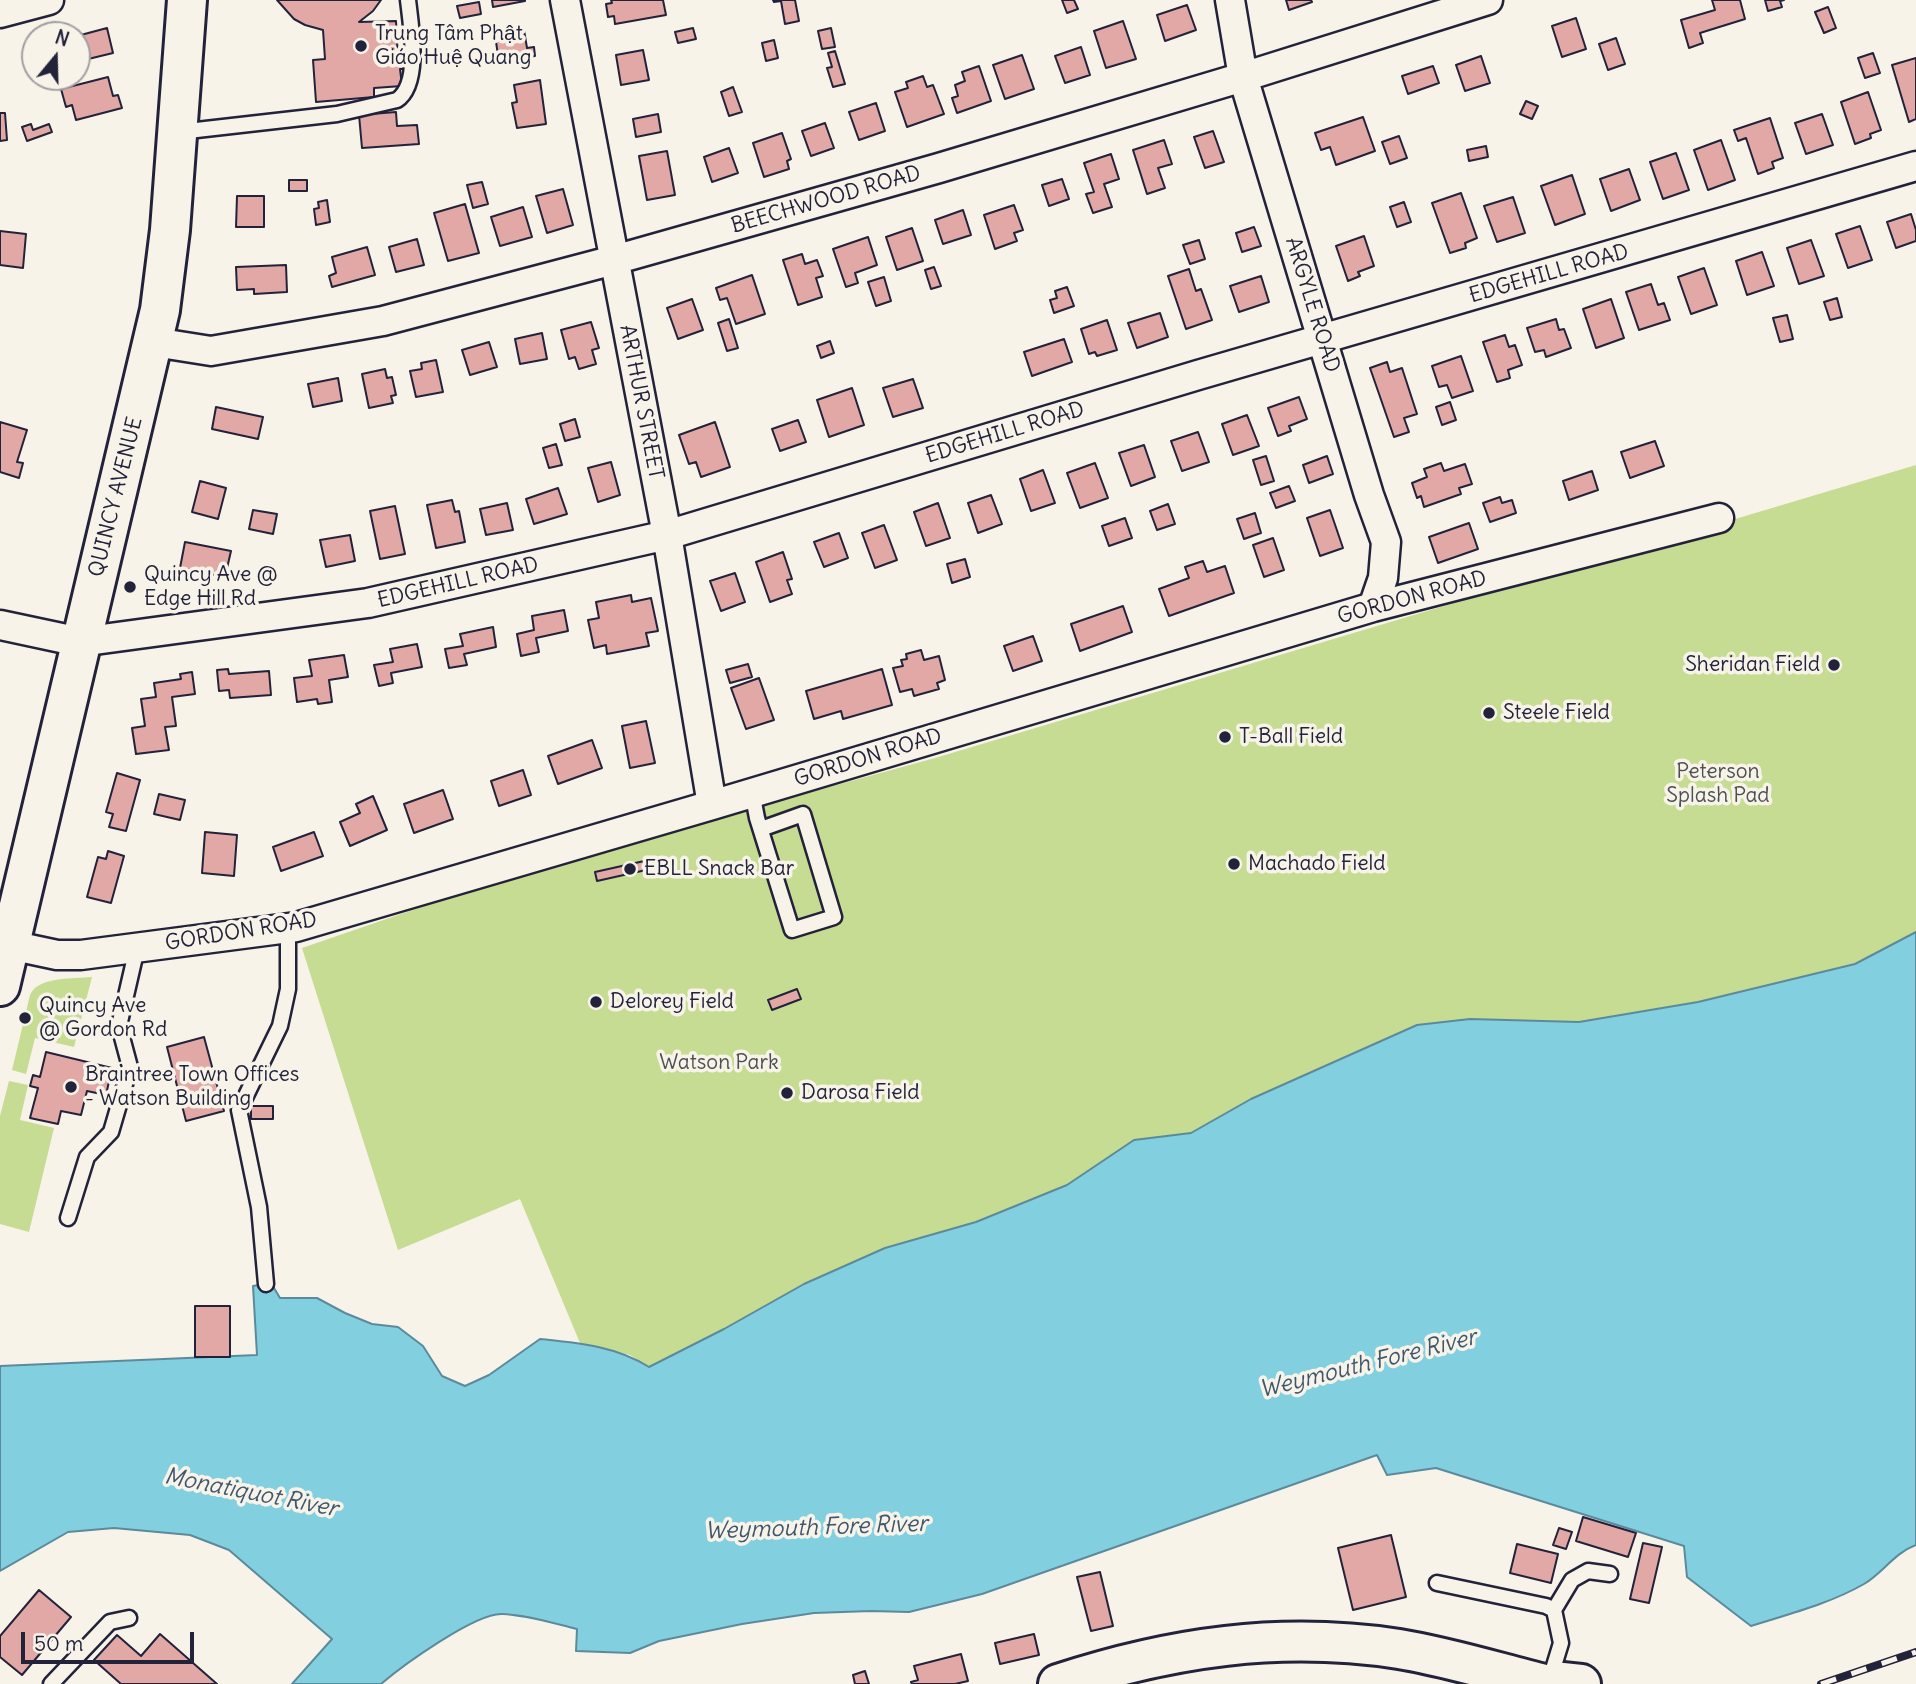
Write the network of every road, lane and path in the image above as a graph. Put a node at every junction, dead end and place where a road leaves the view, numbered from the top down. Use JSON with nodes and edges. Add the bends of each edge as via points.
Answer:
{"nodes":[{"id":1,"x":49,"y":0,"type":"edge"},
{"id":2,"x":187,"y":0,"type":"edge"},
{"id":3,"x":408,"y":0,"type":"edge"},
{"id":4,"x":565,"y":0,"type":"edge"},
{"id":5,"x":1230,"y":0,"type":"edge"},
{"id":6,"x":1488,"y":0,"type":"edge"},
{"id":7,"x":0,"y":13,"type":"edge"},
{"id":8,"x":1244,"y":77,"type":"junction"},
{"id":9,"x":177,"y":133,"type":"junction"},
{"id":10,"x":1916,"y":166,"type":"edge"},
{"id":11,"x":614,"y":260,"type":"junction"},
{"id":12,"x":1322,"y":341,"type":"junction"},
{"id":13,"x":153,"y":342,"type":"junction"},
{"id":14,"x":1719,"y":518,"type":"dead end"},
{"id":15,"x":667,"y":535,"type":"junction"},
{"id":16,"x":1373,"y":607,"type":"junction"},
{"id":17,"x":0,"y":625,"type":"edge"},
{"id":18,"x":80,"y":642,"type":"junction"},
{"id":19,"x":752,"y":792,"type":"junction"},
{"id":20,"x":712,"y":805,"type":"junction"},
{"id":21,"x":761,"y":829,"type":"junction"},
{"id":22,"x":288,"y":928,"type":"junction"},
{"id":23,"x":10,"y":945,"type":"junction"},
{"id":24,"x":137,"y":948,"type":"junction"},
{"id":25,"x":0,"y":986,"type":"edge"},
{"id":26,"x":68,"y":1218,"type":"dead end"},
{"id":27,"x":266,"y":1284,"type":"dead end"},
{"id":28,"x":1610,"y":1574,"type":"dead end"},
{"id":29,"x":1437,"y":1583,"type":"dead end"},
{"id":30,"x":1554,"y":1611,"type":"junction"},
{"id":31,"x":129,"y":1618,"type":"dead end"},
{"id":32,"x":51,"y":1684,"type":"edge"},
{"id":33,"x":1058,"y":1684,"type":"edge"},
{"id":34,"x":1549,"y":1684,"type":"edge"},
{"id":35,"x":1580,"y":1684,"type":"edge"}],
"edges":[{"from":1,"to":7,"type":"street"},
{"from":2,"to":9,"type":"main road","name":"QUINCY AVENUE"},
{"from":3,"to":9,"type":"lane","via":[[412,75],[404,96],[337,114]]},
{"from":4,"to":11,"type":"street","name":"ARTHUR STREET"},
{"from":5,"to":8,"type":"street","name":"ARGYLE ROAD"},
{"from":6,"to":8,"type":"street","name":"BEECHWOOD ROAD"},
{"from":8,"to":11,"type":"street","name":"BEECHWOOD ROAD"},
{"from":8,"to":12,"type":"street","name":"ARGYLE ROAD"},
{"from":9,"to":13,"type":"main road","name":"QUINCY AVENUE","via":[[168,251]]},
{"from":10,"to":12,"type":"street","name":"EDGEHILL ROAD"},
{"from":11,"to":13,"type":"street","name":"BEECHWOOD ROAD","via":[[383,321],[211,351]]},
{"from":11,"to":15,"type":"street","name":"ARTHUR STREET"},
{"from":12,"to":15,"type":"street","name":"EDGEHILL ROAD"},
{"from":12,"to":16,"type":"street","name":"ARGYLE ROAD","via":[[1386,542],[1383,578]]},
{"from":13,"to":18,"type":"main road","name":"QUINCY AVENUE"},
{"from":14,"to":16,"type":"street","name":"GORDON ROAD"},
{"from":15,"to":18,"type":"street","name":"EDGEHILL ROAD","via":[[368,603]]},
{"from":15,"to":20,"type":"street","name":"ARTHUR STREET"},
{"from":16,"to":19,"type":"street","name":"GORDON ROAD"},
{"from":17,"to":18,"type":"street","name":"EDGEHILL ROAD"},
{"from":18,"to":23,"type":"main road","name":"QUINCY AVENUE"},
{"from":19,"to":20,"type":"street","name":"GORDON ROAD"},
{"from":19,"to":21,"type":"lane"},
{"from":20,"to":22,"type":"street","name":"GORDON ROAD"},
{"from":21,"to":21,"type":"lane","via":[[792,930],[834,917],[803,814]]},
{"from":22,"to":24,"type":"street","name":"GORDON ROAD"},
{"from":22,"to":27,"type":"lane","via":[[288,989],[280,1026],[239,1110],[259,1207]]},
{"from":23,"to":24,"type":"street","name":"GORDON ROAD","via":[[81,955]]},
{"from":23,"to":25,"type":"main road","name":"QUINCY AVENUE"},
{"from":24,"to":26,"type":"lane","via":[[119,1026],[130,1067],[111,1132],[87,1157]]},
{"from":28,"to":30,"type":"lane","via":[[1588,1571],[1572,1580]]},
{"from":29,"to":30,"type":"lane"},
{"from":30,"to":34,"type":"lane","via":[[1561,1643]]},
{"from":31,"to":32,"type":"lane","via":[[110,1622]]},
{"from":33,"to":34,"type":"main road","via":[[1183,1650],[1296,1641],[1402,1650]]},
{"from":34,"to":35,"type":"main road"}]}
